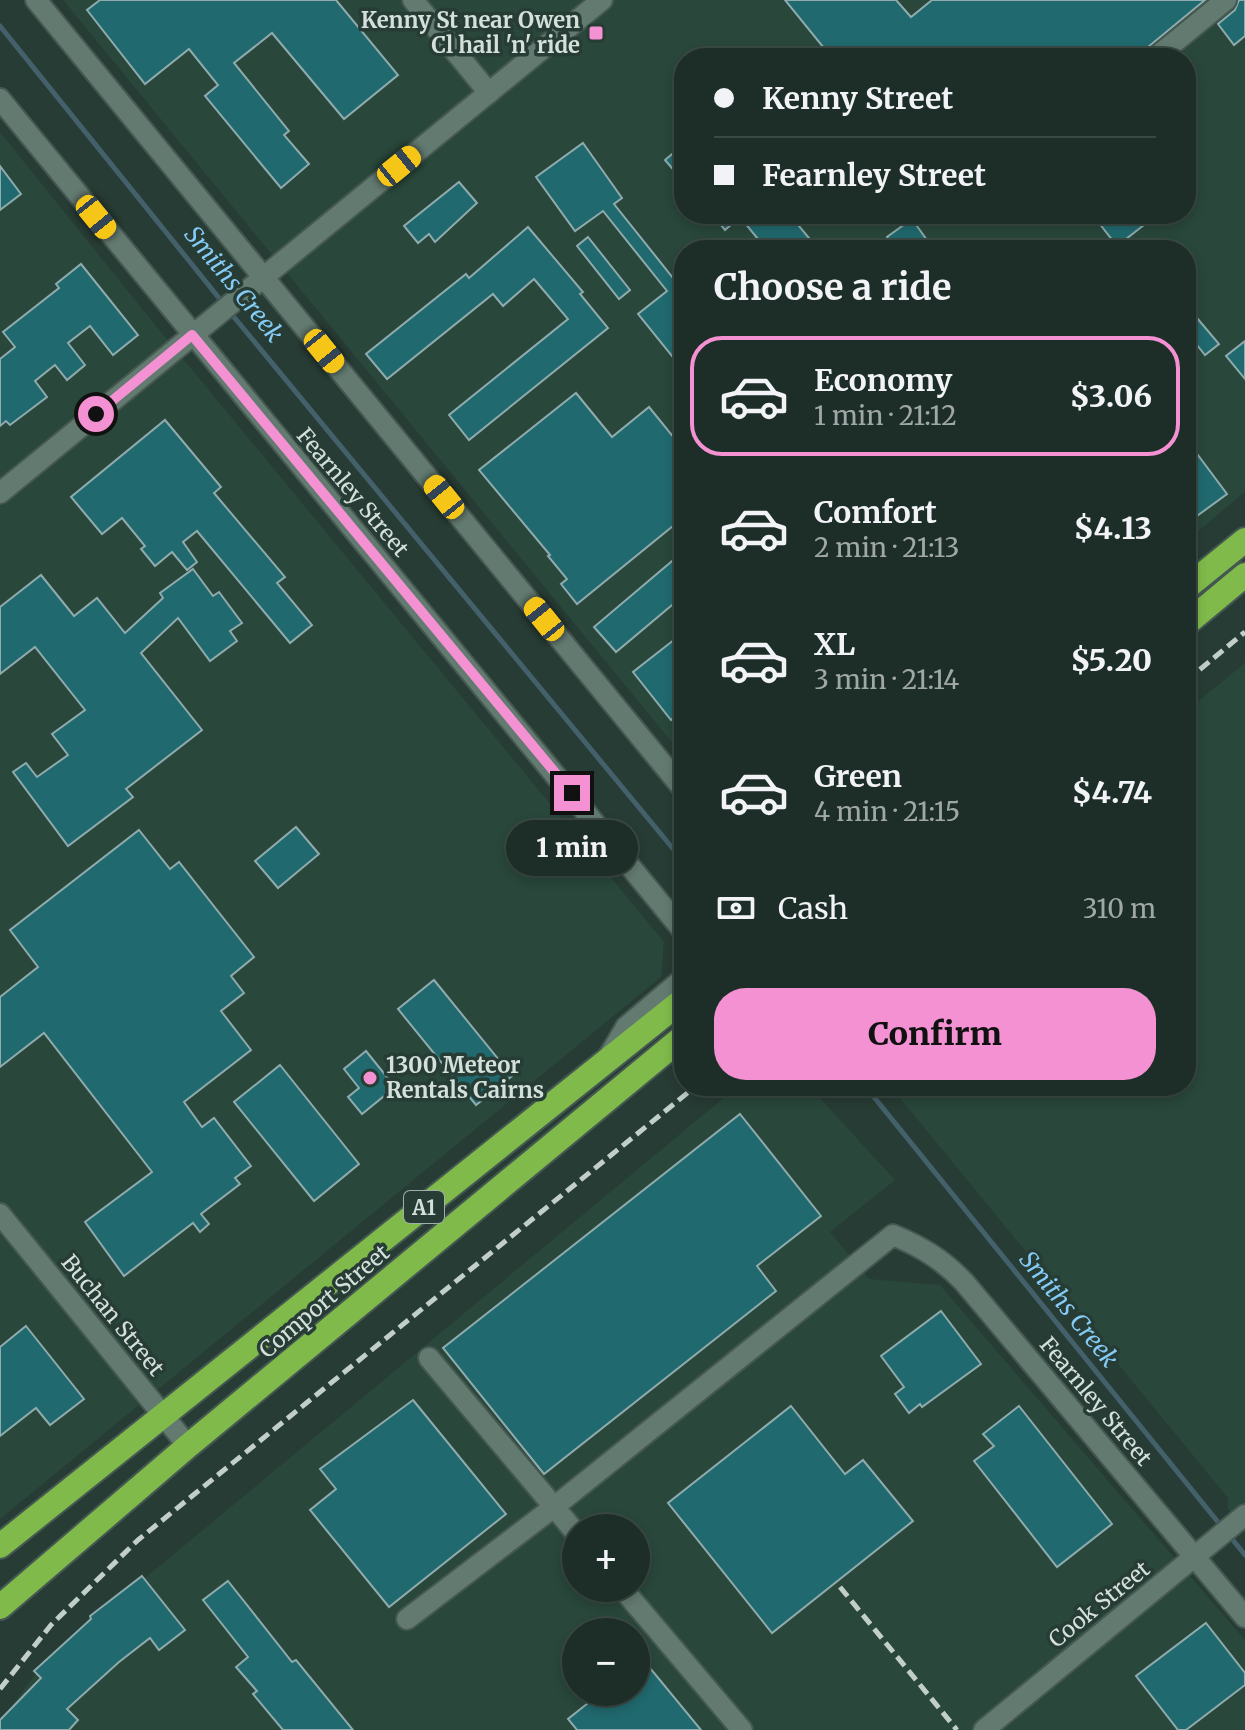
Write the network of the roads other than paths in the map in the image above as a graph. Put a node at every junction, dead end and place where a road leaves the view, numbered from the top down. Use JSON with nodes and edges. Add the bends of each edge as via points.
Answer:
{"nodes":[{"id":1,"x":36,"y":0,"type":"edge"},
{"id":2,"x":413,"y":0,"type":"edge"},
{"id":3,"x":1226,"y":0,"type":"edge"},
{"id":4,"x":600,"y":1,"type":"edge"},
{"id":5,"x":1167,"y":48,"type":"edge"},
{"id":6,"x":489,"y":93,"type":"junction"},
{"id":7,"x":0,"y":99,"type":"edge"},
{"id":8,"x":264,"y":277,"type":"junction"},
{"id":9,"x":192,"y":335,"type":"junction"},
{"id":10,"x":0,"y":493,"type":"edge"},
{"id":11,"x":1245,"y":540,"type":"edge"},
{"id":12,"x":1245,"y":575,"type":"edge"},
{"id":13,"x":1196,"y":580,"type":"edge"},
{"id":14,"x":1196,"y":616,"type":"edge"},
{"id":15,"x":674,"y":778,"type":"edge"},
{"id":16,"x":674,"y":914,"type":"edge"},
{"id":17,"x":674,"y":986,"type":"edge"},
{"id":18,"x":674,"y":1007,"type":"edge"},
{"id":19,"x":674,"y":1044,"type":"edge"},
{"id":20,"x":606,"y":1063,"type":"junction"},
{"id":21,"x":0,"y":1214,"type":"edge"},
{"id":22,"x":429,"y":1358,"type":"dead end"},
{"id":23,"x":163,"y":1414,"type":"junction"},
{"id":24,"x":188,"y":1446,"type":"junction"},
{"id":25,"x":554,"y":1507,"type":"junction"},
{"id":26,"x":1245,"y":1515,"type":"edge"},
{"id":27,"x":562,"y":1516,"type":"edge"},
{"id":28,"x":0,"y":1546,"type":"edge"},
{"id":29,"x":1202,"y":1551,"type":"junction"},
{"id":30,"x":634,"y":1602,"type":"edge"},
{"id":31,"x":0,"y":1607,"type":"edge"},
{"id":32,"x":1245,"y":1617,"type":"edge"},
{"id":33,"x":407,"y":1619,"type":"dead end"},
{"id":34,"x":742,"y":1730,"type":"edge"},
{"id":35,"x":984,"y":1730,"type":"edge"}],
"edges":[{"from":1,"to":8,"type":"street"},
{"from":2,"to":6,"type":"street"},
{"from":3,"to":5,"type":"street"},
{"from":4,"to":6,"type":"street"},
{"from":6,"to":8,"type":"street"},
{"from":7,"to":9,"type":"street","name":"Fearnley Street"},
{"from":8,"to":9,"type":"street"},
{"from":8,"to":15,"type":"street"},
{"from":9,"to":10,"type":"street"},
{"from":9,"to":16,"type":"street","name":"Fearnley Street"},
{"from":11,"to":13,"type":"highway"},
{"from":12,"to":14,"type":"highway"},
{"from":17,"to":20,"type":"street","via":[[626,1027]]},
{"from":18,"to":20,"type":"highway","name":"Comport Street","number":"A1"},
{"from":19,"to":24,"type":"highway","name":"Comport Street","number":"A1"},
{"from":20,"to":23,"type":"highway","name":"Comport Street","number":"A1"},
{"from":21,"to":23,"type":"street","name":"Buchan Street"},
{"from":22,"to":25,"type":"street"},
{"from":23,"to":24,"type":"street","name":"Buchan Street"},
{"from":23,"to":28,"type":"highway","name":"Comport Street","number":"A1"},
{"from":24,"to":31,"type":"highway","name":"Comport Street","number":"A1"},
{"from":25,"to":27,"type":"street"},
{"from":25,"to":29,"type":"street","name":"Fearnley Street","via":[[893,1235],[947,1264]]},
{"from":25,"to":33,"type":"street"},
{"from":26,"to":29,"type":"street","name":"Cook Street"},
{"from":29,"to":32,"type":"street","name":"Fearnley Street"},
{"from":29,"to":35,"type":"street","name":"Cook Street"},
{"from":30,"to":34,"type":"street"}]}
